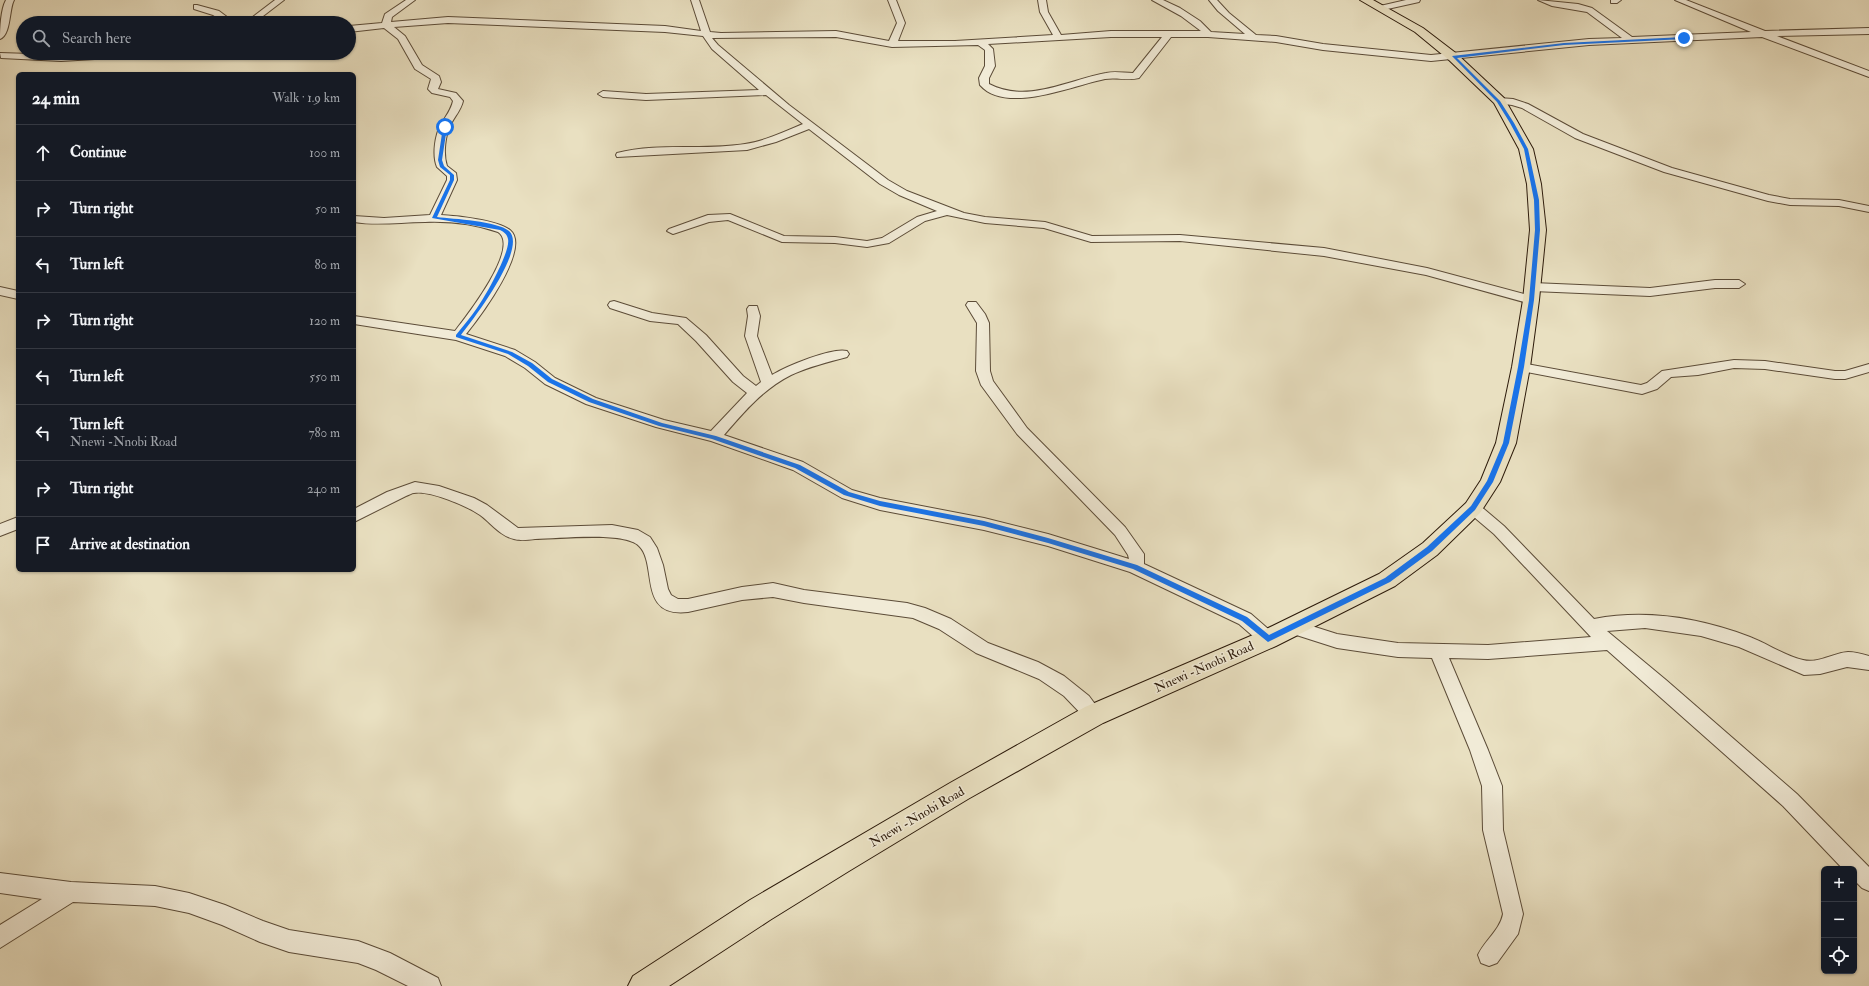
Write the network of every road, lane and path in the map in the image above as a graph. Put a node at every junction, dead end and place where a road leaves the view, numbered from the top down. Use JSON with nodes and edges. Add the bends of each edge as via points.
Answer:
{"nodes":[{"id":1,"x":10,"y":0,"type":"edge"},
{"id":2,"x":280,"y":0,"type":"edge"},
{"id":3,"x":411,"y":0,"type":"edge"},
{"id":4,"x":695,"y":0,"type":"edge"},
{"id":5,"x":892,"y":0,"type":"edge"},
{"id":6,"x":1042,"y":0,"type":"edge"},
{"id":7,"x":1156,"y":0,"type":"edge"},
{"id":8,"x":1213,"y":0,"type":"edge"},
{"id":9,"x":1416,"y":0,"type":"edge"},
{"id":10,"x":1542,"y":0,"type":"edge"},
{"id":11,"x":1678,"y":0,"type":"edge"},
{"id":12,"x":1374,"y":4,"type":"edge"},
{"id":13,"x":196,"y":7,"type":"dead end"},
{"id":14,"x":220,"y":16,"type":"edge"},
{"id":15,"x":258,"y":16,"type":"edge"},
{"id":16,"x":386,"y":25,"type":"junction"},
{"id":17,"x":356,"y":28,"type":"edge"},
{"id":18,"x":1869,"y":31,"type":"edge"},
{"id":19,"x":1169,"y":34,"type":"junction"},
{"id":20,"x":1208,"y":34,"type":"junction"},
{"id":21,"x":1762,"y":34,"type":"junction"},
{"id":22,"x":706,"y":35,"type":"junction"},
{"id":23,"x":0,"y":36,"type":"edge"},
{"id":24,"x":1058,"y":37,"type":"junction"},
{"id":25,"x":1253,"y":37,"type":"junction"},
{"id":26,"x":1630,"y":40,"type":"junction"},
{"id":27,"x":979,"y":42,"type":"junction"},
{"id":28,"x":892,"y":44,"type":"junction"},
{"id":29,"x":0,"y":54,"type":"edge"},
{"id":30,"x":16,"y":55,"type":"edge"},
{"id":31,"x":1454,"y":57,"type":"junction"},
{"id":32,"x":0,"y":66,"type":"edge"},
{"id":33,"x":1869,"y":74,"type":"edge"},
{"id":34,"x":769,"y":92,"type":"junction"},
{"id":35,"x":603,"y":94,"type":"dead end"},
{"id":36,"x":1499,"y":101,"type":"junction"},
{"id":37,"x":810,"y":125,"type":"junction"},
{"id":38,"x":621,"y":155,"type":"dead end"},
{"id":39,"x":1869,"y":209,"type":"edge"},
{"id":40,"x":947,"y":211,"type":"junction"},
{"id":41,"x":434,"y":218,"type":"junction"},
{"id":42,"x":356,"y":219,"type":"edge"},
{"id":43,"x":673,"y":231,"type":"dead end"},
{"id":44,"x":1739,"y":284,"type":"dead end"},
{"id":45,"x":0,"y":291,"type":"edge"},
{"id":46,"x":1532,"y":294,"type":"junction"},
{"id":47,"x":16,"y":295,"type":"edge"},
{"id":48,"x":614,"y":305,"type":"dead end"},
{"id":49,"x":972,"y":305,"type":"dead end"},
{"id":50,"x":753,"y":309,"type":"dead end"},
{"id":51,"x":356,"y":320,"type":"edge"},
{"id":52,"x":458,"y":336,"type":"junction"},
{"id":53,"x":842,"y":354,"type":"dead end"},
{"id":54,"x":1521,"y":367,"type":"junction"},
{"id":55,"x":1869,"y":368,"type":"edge"},
{"id":56,"x":768,"y":383,"type":"junction"},
{"id":57,"x":756,"y":392,"type":"junction"},
{"id":58,"x":714,"y":437,"type":"junction"},
{"id":59,"x":1473,"y":508,"type":"junction"},
{"id":60,"x":356,"y":515,"type":"edge"},
{"id":61,"x":16,"y":524,"type":"edge"},
{"id":62,"x":0,"y":530,"type":"edge"},
{"id":63,"x":1135,"y":567,"type":"junction"},
{"id":64,"x":1294,"y":627,"type":"junction"},
{"id":65,"x":1591,"y":627,"type":"junction"},
{"id":66,"x":1268,"y":639,"type":"junction"},
{"id":67,"x":1609,"y":643,"type":"junction"},
{"id":68,"x":1438,"y":652,"type":"junction"},
{"id":69,"x":1869,"y":663,"type":"edge"},
{"id":70,"x":1094,"y":716,"type":"junction"},
{"id":71,"x":1869,"y":881,"type":"edge"},
{"id":72,"x":0,"y":882,"type":"edge"},
{"id":73,"x":71,"y":892,"type":"junction"},
{"id":74,"x":0,"y":936,"type":"edge"},
{"id":75,"x":1488,"y":955,"type":"dead end"},
{"id":76,"x":430,"y":986,"type":"edge"},
{"id":77,"x":643,"y":986,"type":"edge"}],
"edges":[{"from":1,"to":23,"type":"street"},
{"from":2,"to":15,"type":"street"},
{"from":3,"to":16,"type":"street","via":[[388,16]]},
{"from":4,"to":22,"type":"street"},
{"from":5,"to":28,"type":"street","via":[[901,23]]},
{"from":6,"to":24,"type":"street","via":[[1044,12]]},
{"from":7,"to":20,"type":"street","via":[[1181,11]]},
{"from":8,"to":25,"type":"street"},
{"from":9,"to":12,"type":"street"},
{"from":10,"to":26,"type":"street","via":[[1556,6],[1589,10]]},
{"from":11,"to":21,"type":"street"},
{"from":12,"to":31,"type":"main road","name":"Nnewi -Nnobi Road","via":[[1419,30]]},
{"from":13,"to":14,"type":"street"},
{"from":16,"to":17,"type":"street"},
{"from":16,"to":22,"type":"street","via":[[421,21],[479,21],[665,29]]},
{"from":16,"to":41,"type":"street","via":[[402,38],[418,67],[436,78],[433,89],[453,95],[458,101],[445,127],[440,152],[442,166],[452,175],[452,180]]},
{"from":18,"to":21,"type":"street"},
{"from":19,"to":20,"type":"street"},
{"from":19,"to":24,"type":"street"},
{"from":19,"to":27,"type":"street","via":[[1136,76],[1112,75],[1052,91],[1018,94],[998,93],[985,85],[983,81],[990,66],[990,53],[987,46]]},
{"from":20,"to":25,"type":"street"},
{"from":21,"to":26,"type":"street"},
{"from":21,"to":33,"type":"street"},
{"from":22,"to":28,"type":"street","via":[[836,34]]},
{"from":22,"to":34,"type":"street","via":[[715,47]]},
{"from":24,"to":27,"type":"street"},
{"from":25,"to":31,"type":"street","via":[[1323,48],[1431,58]]},
{"from":26,"to":31,"type":"street","via":[[1564,44]]},
{"from":27,"to":28,"type":"street"},
{"from":29,"to":30,"type":"street"},
{"from":29,"to":32,"type":"street"},
{"from":31,"to":36,"type":"main road","name":"Nnewi -Nnobi Road"},
{"from":34,"to":35,"type":"street","via":[[646,97]]},
{"from":34,"to":37,"type":"street"},
{"from":36,"to":39,"type":"street","via":[[1525,106],[1579,136],[1668,170],[1768,198],[1790,202],[1839,203]]},
{"from":36,"to":46,"type":"main road","name":"Nnewi -Nnobi Road","via":[[1526,149],[1534,184],[1538,230]]},
{"from":37,"to":38,"type":"street","via":[[772,140],[747,146]]},
{"from":37,"to":40,"type":"street","via":[[884,182],[903,193]]},
{"from":40,"to":43,"type":"street","via":[[921,219],[885,241],[867,244],[835,240],[782,239],[723,216]]},
{"from":40,"to":46,"type":"street","via":[[985,220],[1045,225],[1090,239],[1180,238],[1324,252]]},
{"from":41,"to":42,"type":"street","via":[[392,222]]},
{"from":41,"to":52,"type":"street","via":[[485,224],[502,229],[511,239],[499,275],[479,309]]},
{"from":44,"to":46,"type":"street","via":[[1715,284],[1650,292]]},
{"from":45,"to":47,"type":"street"},
{"from":46,"to":54,"type":"main road","name":"Nnewi -Nnobi Road"},
{"from":48,"to":57,"type":"street","via":[[650,317],[682,321],[738,378]]},
{"from":49,"to":63,"type":"street","via":[[983,323],[983,371],[986,382],[1022,431],[1120,531],[1136,554]]},
{"from":50,"to":56,"type":"street","via":[[751,336]]},
{"from":51,"to":52,"type":"street"},
{"from":52,"to":58,"type":"street","via":[[510,353],[550,381],[591,401],[654,422]]},
{"from":53,"to":56,"type":"street","via":[[797,367]]},
{"from":54,"to":55,"type":"street","via":[[1642,390],[1652,386],[1667,374],[1729,364],[1765,365],[1835,375],[1845,375]]},
{"from":54,"to":59,"type":"main road","name":"Nnewi -Nnobi Road","via":[[1506,443],[1490,482]]},
{"from":56,"to":57,"type":"street"},
{"from":57,"to":58,"type":"street"},
{"from":58,"to":63,"type":"street","via":[[798,466],[847,494],[880,504],[984,524],[1048,540]]},
{"from":59,"to":64,"type":"main road","name":"Nnewi -Nnobi Road","via":[[1430,549],[1387,580]]},
{"from":59,"to":65,"type":"street","via":[[1499,530]]},
{"from":60,"to":70,"type":"street","via":[[422,486],[469,502],[516,534],[612,531],[634,533],[648,544],[662,598],[668,603],[676,606],[689,605],[776,590],[800,596],[910,610],[939,620],[978,646],[1030,666],[1062,682]]},
{"from":61,"to":62,"type":"street"},
{"from":63,"to":66,"type":"street","via":[[1244,619]]},
{"from":64,"to":66,"type":"main road","name":"Nnewi -Nnobi Road"},
{"from":64,"to":68,"type":"street","via":[[1356,645]]},
{"from":65,"to":67,"type":"street"},
{"from":65,"to":69,"type":"street","via":[[1609,622],[1636,622],[1699,629],[1736,639],[1804,668],[1814,669],[1845,660]]},
{"from":66,"to":70,"type":"main road","name":"Nnewi -Nnobi Road"},
{"from":67,"to":68,"type":"street","via":[[1519,650]]},
{"from":67,"to":71,"type":"street","via":[[1790,800]]},
{"from":68,"to":75,"type":"street","via":[[1480,750],[1492,786],[1495,842],[1502,874],[1512,901],[1511,927]]},
{"from":70,"to":77,"type":"main road","name":"Nnewi -Nnobi Road","via":[[959,791],[840,862]]},
{"from":72,"to":73,"type":"street"},
{"from":73,"to":74,"type":"street"},
{"from":73,"to":76,"type":"street","via":[[155,896],[189,903],[289,941],[358,952],[382,961]]}]}
